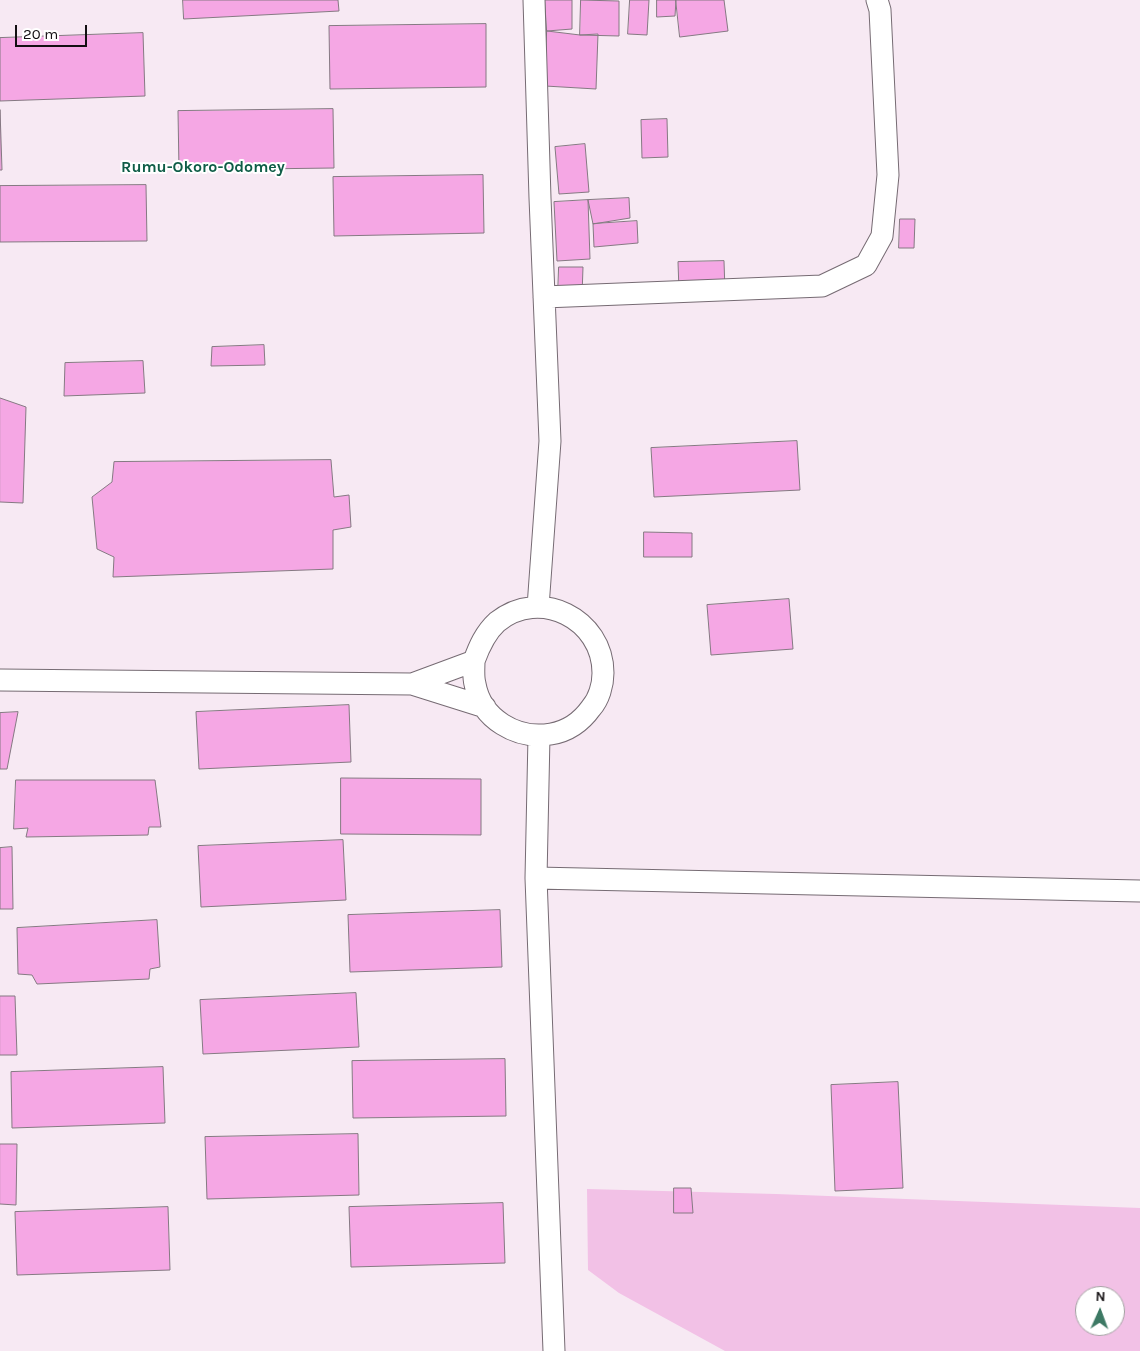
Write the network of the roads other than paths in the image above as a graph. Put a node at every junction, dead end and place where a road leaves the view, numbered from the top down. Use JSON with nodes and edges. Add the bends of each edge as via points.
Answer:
{"nodes":[{"id":1,"x":534,"y":0,"type":"edge"},
{"id":2,"x":877,"y":0,"type":"edge"},
{"id":3,"x":544,"y":297,"type":"junction"},
{"id":4,"x":538,"y":607,"type":"junction"},
{"id":5,"x":474,"y":661,"type":"junction"},
{"id":6,"x":0,"y":680,"type":"edge"},
{"id":7,"x":412,"y":684,"type":"junction"},
{"id":8,"x":485,"y":707,"type":"junction"},
{"id":9,"x":539,"y":736,"type":"junction"},
{"id":10,"x":536,"y":878,"type":"junction"},
{"id":11,"x":1140,"y":890,"type":"edge"},
{"id":12,"x":554,"y":1351,"type":"edge"}],
"edges":[{"from":1,"to":3,"type":"street"},
{"from":2,"to":3,"type":"street","via":[[888,175],[882,236],[866,265],[822,286]]},
{"from":3,"to":4,"type":"street","via":[[550,441]]},
{"from":4,"to":5,"type":"street","via":[[516,611],[496,623],[482,640]]},
{"from":4,"to":9,"type":"street","via":[[560,611],[580,622],[595,639],[603,660],[603,682],[598,696],[581,721],[562,732]]},
{"from":5,"to":7,"type":"street"},
{"from":5,"to":8,"type":"street","via":[[475,684]]},
{"from":6,"to":7,"type":"street"},
{"from":7,"to":8,"type":"street"},
{"from":8,"to":9,"type":"street","via":[[497,722],[517,733]]},
{"from":9,"to":10,"type":"street"},
{"from":10,"to":11,"type":"street"},
{"from":10,"to":12,"type":"street"}]}
